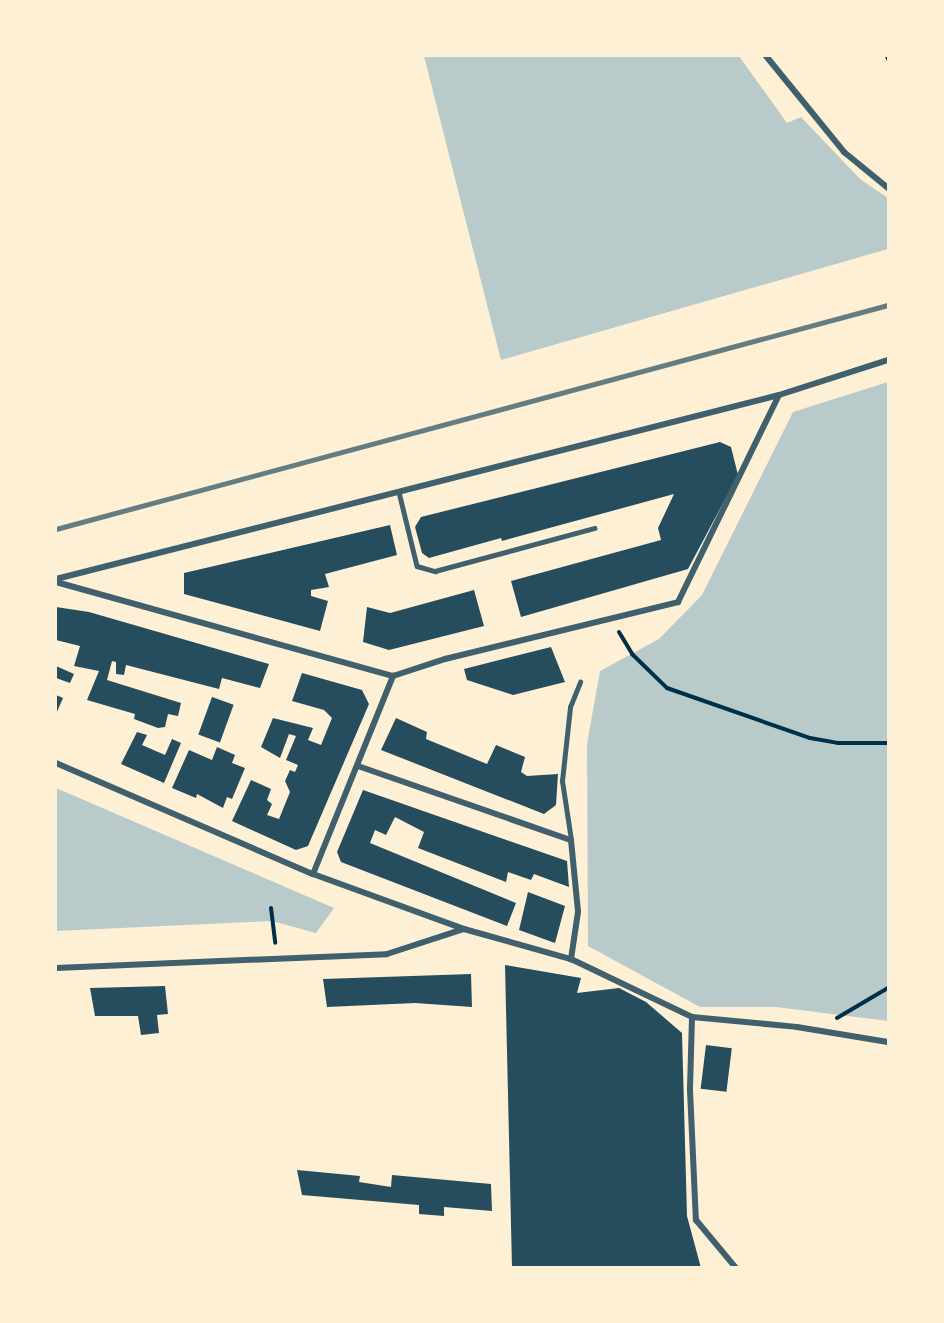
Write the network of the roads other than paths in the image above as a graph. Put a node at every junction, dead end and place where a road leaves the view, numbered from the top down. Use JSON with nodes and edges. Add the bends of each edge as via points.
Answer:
{"nodes":[{"id":1,"x":766,"y":56,"type":"edge"},
{"id":2,"x":888,"y":188,"type":"edge"},
{"id":3,"x":888,"y":360,"type":"edge"},
{"id":4,"x":779,"y":395,"type":"junction"},
{"id":5,"x":399,"y":492,"type":"junction"},
{"id":6,"x":594,"y":528,"type":"dead end"},
{"id":7,"x":56,"y":580,"type":"edge"},
{"id":8,"x":393,"y":676,"type":"junction"},
{"id":9,"x":580,"y":682,"type":"dead end"},
{"id":10,"x":56,"y":763,"type":"edge"},
{"id":11,"x":358,"y":766,"type":"junction"},
{"id":12,"x":571,"y":840,"type":"junction"},
{"id":13,"x":313,"y":874,"type":"junction"},
{"id":14,"x":464,"y":929,"type":"junction"},
{"id":15,"x":571,"y":959,"type":"junction"},
{"id":16,"x":56,"y":968,"type":"edge"},
{"id":17,"x":692,"y":1017,"type":"junction"},
{"id":18,"x":888,"y":1042,"type":"edge"},
{"id":19,"x":736,"y":1268,"type":"edge"}],
"edges":[{"from":1,"to":2,"type":"street","via":[[844,152]]},
{"from":3,"to":4,"type":"street"},
{"from":4,"to":5,"type":"street"},
{"from":4,"to":8,"type":"street","via":[[678,602],[445,659]]},
{"from":5,"to":6,"type":"lane","via":[[417,566],[435,571]]},
{"from":5,"to":7,"type":"street"},
{"from":7,"to":8,"type":"street"},
{"from":8,"to":11,"type":"street"},
{"from":9,"to":12,"type":"lane","via":[[570,707],[562,781]]},
{"from":10,"to":13,"type":"street"},
{"from":11,"to":12,"type":"street"},
{"from":11,"to":13,"type":"street"},
{"from":12,"to":15,"type":"street","via":[[578,912]]},
{"from":13,"to":14,"type":"street"},
{"from":14,"to":15,"type":"street"},
{"from":14,"to":16,"type":"street","via":[[387,954]]},
{"from":15,"to":17,"type":"street"},
{"from":17,"to":18,"type":"street"},
{"from":17,"to":19,"type":"street","via":[[690,1090],[696,1220]]}]}
